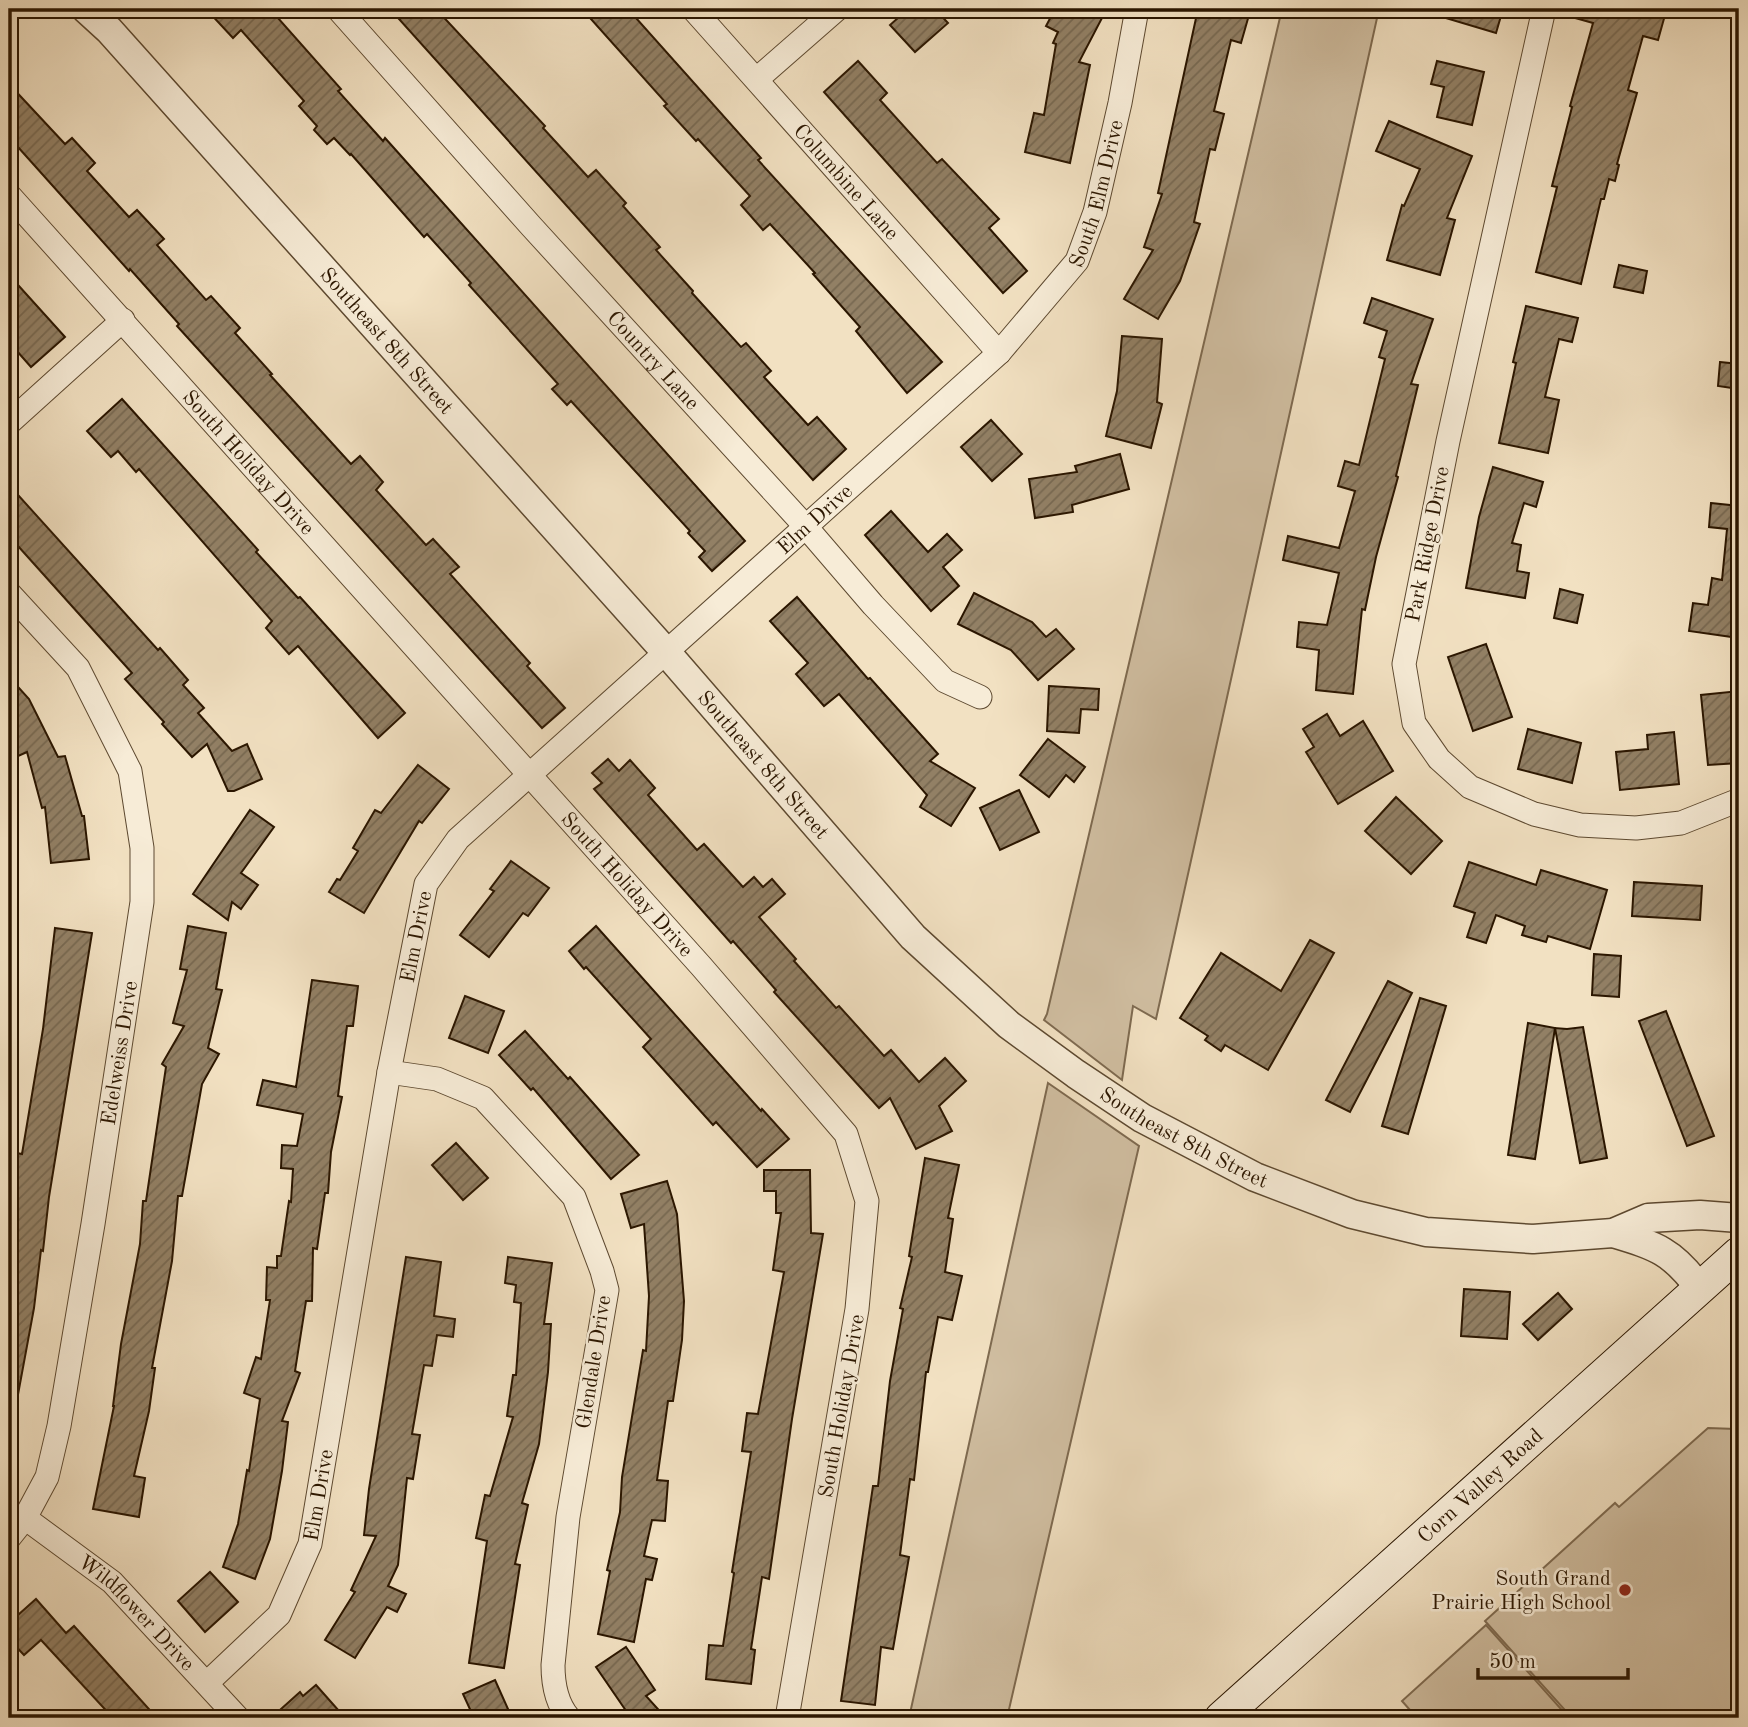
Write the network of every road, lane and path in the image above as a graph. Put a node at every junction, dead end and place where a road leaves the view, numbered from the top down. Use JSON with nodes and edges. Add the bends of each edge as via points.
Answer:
{"nodes":[{"id":1,"x":86,"y":9,"type":"edge"},
{"id":2,"x":338,"y":9,"type":"edge"},
{"id":3,"x":693,"y":9,"type":"edge"},
{"id":4,"x":837,"y":9,"type":"edge"},
{"id":5,"x":1137,"y":9,"type":"edge"},
{"id":6,"x":1544,"y":9,"type":"edge"},
{"id":7,"x":757,"y":79,"type":"junction"},
{"id":8,"x":9,"y":195,"type":"edge"},
{"id":9,"x":122,"y":320,"type":"junction"},
{"id":10,"x":999,"y":353,"type":"junction"},
{"id":11,"x":9,"y":423,"type":"edge"},
{"id":12,"x":806,"y":527,"type":"junction"},
{"id":13,"x":9,"y":593,"type":"edge"},
{"id":14,"x":666,"y":652,"type":"junction"},
{"id":15,"x":980,"y":697,"type":"dead end"},
{"id":16,"x":529,"y":774,"type":"junction"},
{"id":17,"x":1739,"y":800,"type":"edge"},
{"id":18,"x":389,"y":1072,"type":"junction"},
{"id":19,"x":1739,"y":1218,"type":"edge"},
{"id":20,"x":1613,"y":1233,"type":"junction"},
{"id":21,"x":1739,"y":1254,"type":"edge"},
{"id":22,"x":1700,"y":1289,"type":"junction"},
{"id":23,"x":25,"y":1518,"type":"junction"},
{"id":24,"x":9,"y":1538,"type":"edge"},
{"id":25,"x":206,"y":1683,"type":"junction"},
{"id":26,"x":238,"y":1718,"type":"edge"},
{"id":27,"x":569,"y":1718,"type":"edge"},
{"id":28,"x":787,"y":1718,"type":"edge"},
{"id":29,"x":1221,"y":1718,"type":"edge"}],
"edges":[{"from":1,"to":14,"type":"street","name":"Southeast 8th Street"},
{"from":2,"to":12,"type":"street","name":"Country Lane"},
{"from":3,"to":7,"type":"street","name":"Columbine Lane"},
{"from":4,"to":7,"type":"street"},
{"from":5,"to":10,"type":"street","name":"South Elm Drive","via":[[1096,208],[1077,261]]},
{"from":6,"to":17,"type":"street","name":"Park Ridge Drive","via":[[1448,441],[1404,664],[1413,723],[1439,759],[1470,787],[1534,814],[1580,825],[1636,828],[1681,823]]},
{"from":7,"to":10,"type":"street","name":"Columbine Lane"},
{"from":8,"to":9,"type":"street","name":"South Holiday Drive"},
{"from":9,"to":11,"type":"street"},
{"from":9,"to":16,"type":"street","name":"South Holiday Drive"},
{"from":10,"to":12,"type":"street","name":"Elm Drive"},
{"from":12,"to":14,"type":"street","name":"Elm Drive"},
{"from":12,"to":15,"type":"street","name":"Country Lane","via":[[945,681]]},
{"from":13,"to":23,"type":"street","name":"Edelweiss Drive","via":[[78,668],[130,771],[142,848],[142,902],[64,1399],[47,1477]]},
{"from":14,"to":16,"type":"street","name":"Elm Drive"},
{"from":14,"to":20,"type":"street","name":"Southeast 8th Street","via":[[913,937],[1009,1024],[1142,1118],[1255,1177],[1352,1214],[1458,1235],[1533,1239]]},
{"from":16,"to":18,"type":"street","name":"Elm Drive","via":[[458,839],[426,884]]},
{"from":16,"to":28,"type":"street","name":"South Holiday Drive","via":[[846,1134],[867,1201],[858,1310]]},
{"from":18,"to":25,"type":"street","name":"Elm Drive","via":[[310,1544],[279,1615]]},
{"from":18,"to":27,"type":"street","name":"Glendale Drive","via":[[437,1079],[483,1098],[575,1197],[602,1271],[607,1290],[568,1517],[553,1665],[553,1686]]},
{"from":19,"to":20,"type":"street","name":"Southeast 8th Street","via":[[1648,1219]]},
{"from":20,"to":22,"type":"street","name":"Southeast 8th Street","via":[[1670,1254]]},
{"from":21,"to":22,"type":"main road","name":"Corn Valley Road"},
{"from":22,"to":29,"type":"main road","name":"Corn Valley Road"},
{"from":23,"to":24,"type":"street","name":"Edelweiss Drive"},
{"from":23,"to":25,"type":"street","name":"Wildflower Drive","via":[[112,1582]]},
{"from":25,"to":26,"type":"street","name":"Wildflower Drive"}]}
